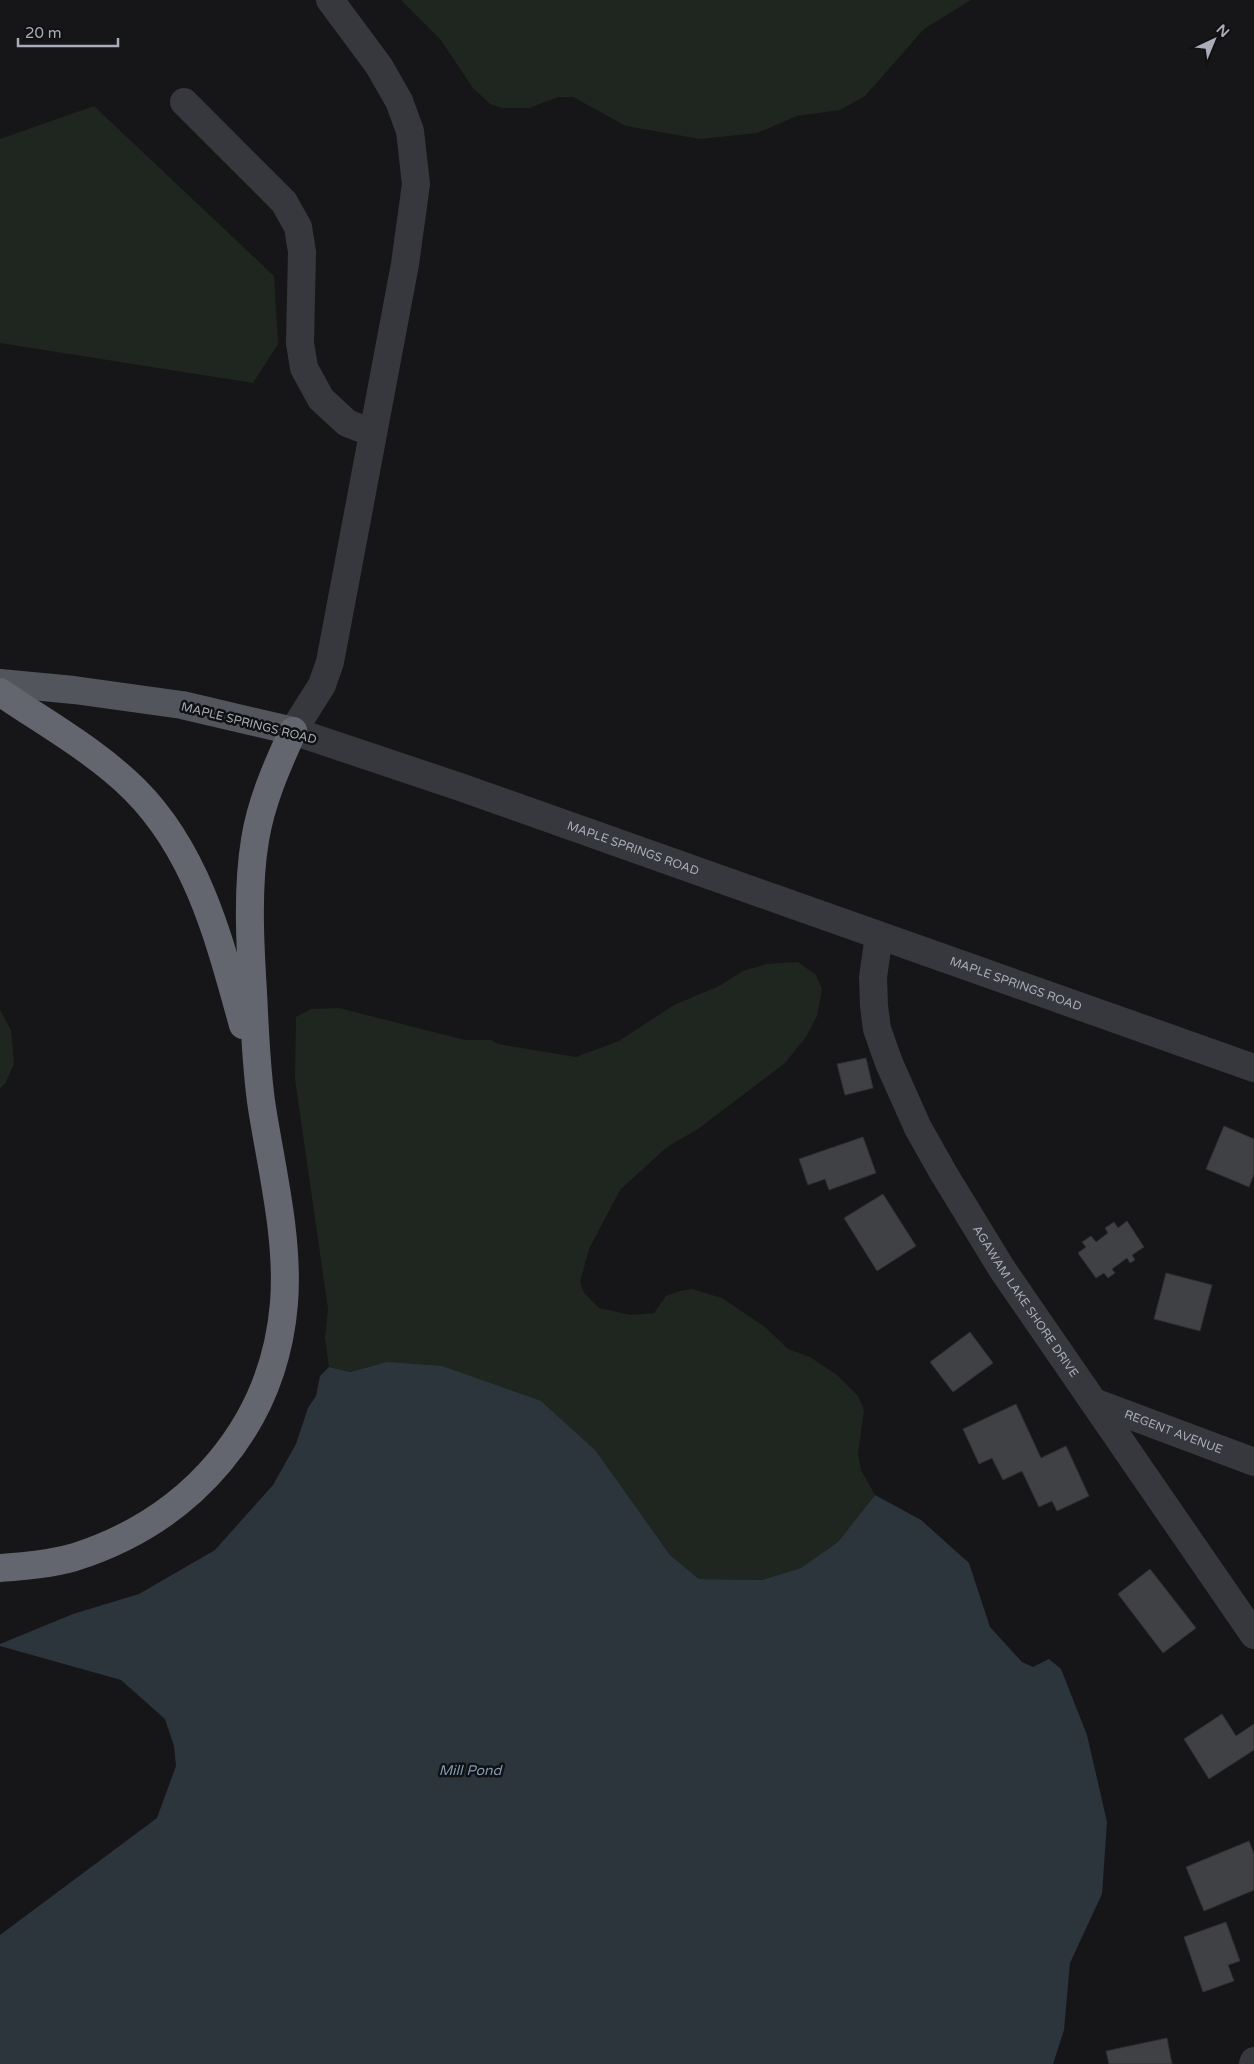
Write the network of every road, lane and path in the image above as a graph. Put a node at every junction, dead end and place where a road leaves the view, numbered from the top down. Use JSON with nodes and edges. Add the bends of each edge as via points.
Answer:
{"nodes":[{"id":1,"x":330,"y":0,"type":"edge"},
{"id":2,"x":184,"y":102,"type":"dead end"},
{"id":3,"x":373,"y":433,"type":"junction"},
{"id":4,"x":0,"y":683,"type":"edge"},
{"id":5,"x":0,"y":692,"type":"edge"},
{"id":6,"x":293,"y":730,"type":"junction"},
{"id":7,"x":879,"y":936,"type":"junction"},
{"id":8,"x":1254,"y":1068,"type":"edge"},
{"id":9,"x":257,"y":1077,"type":"junction"},
{"id":10,"x":1094,"y":1402,"type":"junction"},
{"id":11,"x":1254,"y":1462,"type":"edge"},
{"id":12,"x":0,"y":1568,"type":"edge"},
{"id":13,"x":1254,"y":1635,"type":"edge"}],
"edges":[{"from":1,"to":3,"type":"street","via":[[379,66],[399,101],[410,131],[416,184],[405,264]]},
{"from":2,"to":3,"type":"street","via":[[284,202],[298,227],[302,252],[300,343],[304,368],[320,399],[347,423]]},
{"from":3,"to":6,"type":"street","via":[[330,662],[322,685]]},
{"from":4,"to":6,"type":"main road","name":"MAPLE SPRINGS ROAD","via":[[182,705]]},
{"from":5,"to":9,"type":"highway","via":[[102,762],[162,820],[202,893],[220,940]]},
{"from":6,"to":7,"type":"street","name":"MAPLE SPRINGS ROAD"},
{"from":6,"to":9,"type":"highway","via":[[274,772],[255,841],[250,941]]},
{"from":7,"to":8,"type":"street","name":"MAPLE SPRINGS ROAD"},
{"from":7,"to":10,"type":"street","name":"AGAWAM LAKE SHORE DRIVE","via":[[873,977],[877,1029],[918,1128],[1002,1269]]},
{"from":9,"to":12,"type":"highway","via":[[280,1223],[284,1304],[278,1342],[254,1413],[234,1446],[208,1476],[178,1503],[142,1527],[74,1557],[34,1566]]},
{"from":10,"to":11,"type":"street","name":"REGENT AVENUE"},
{"from":10,"to":13,"type":"street","name":"AGAWAM LAKE SHORE DRIVE"}]}
